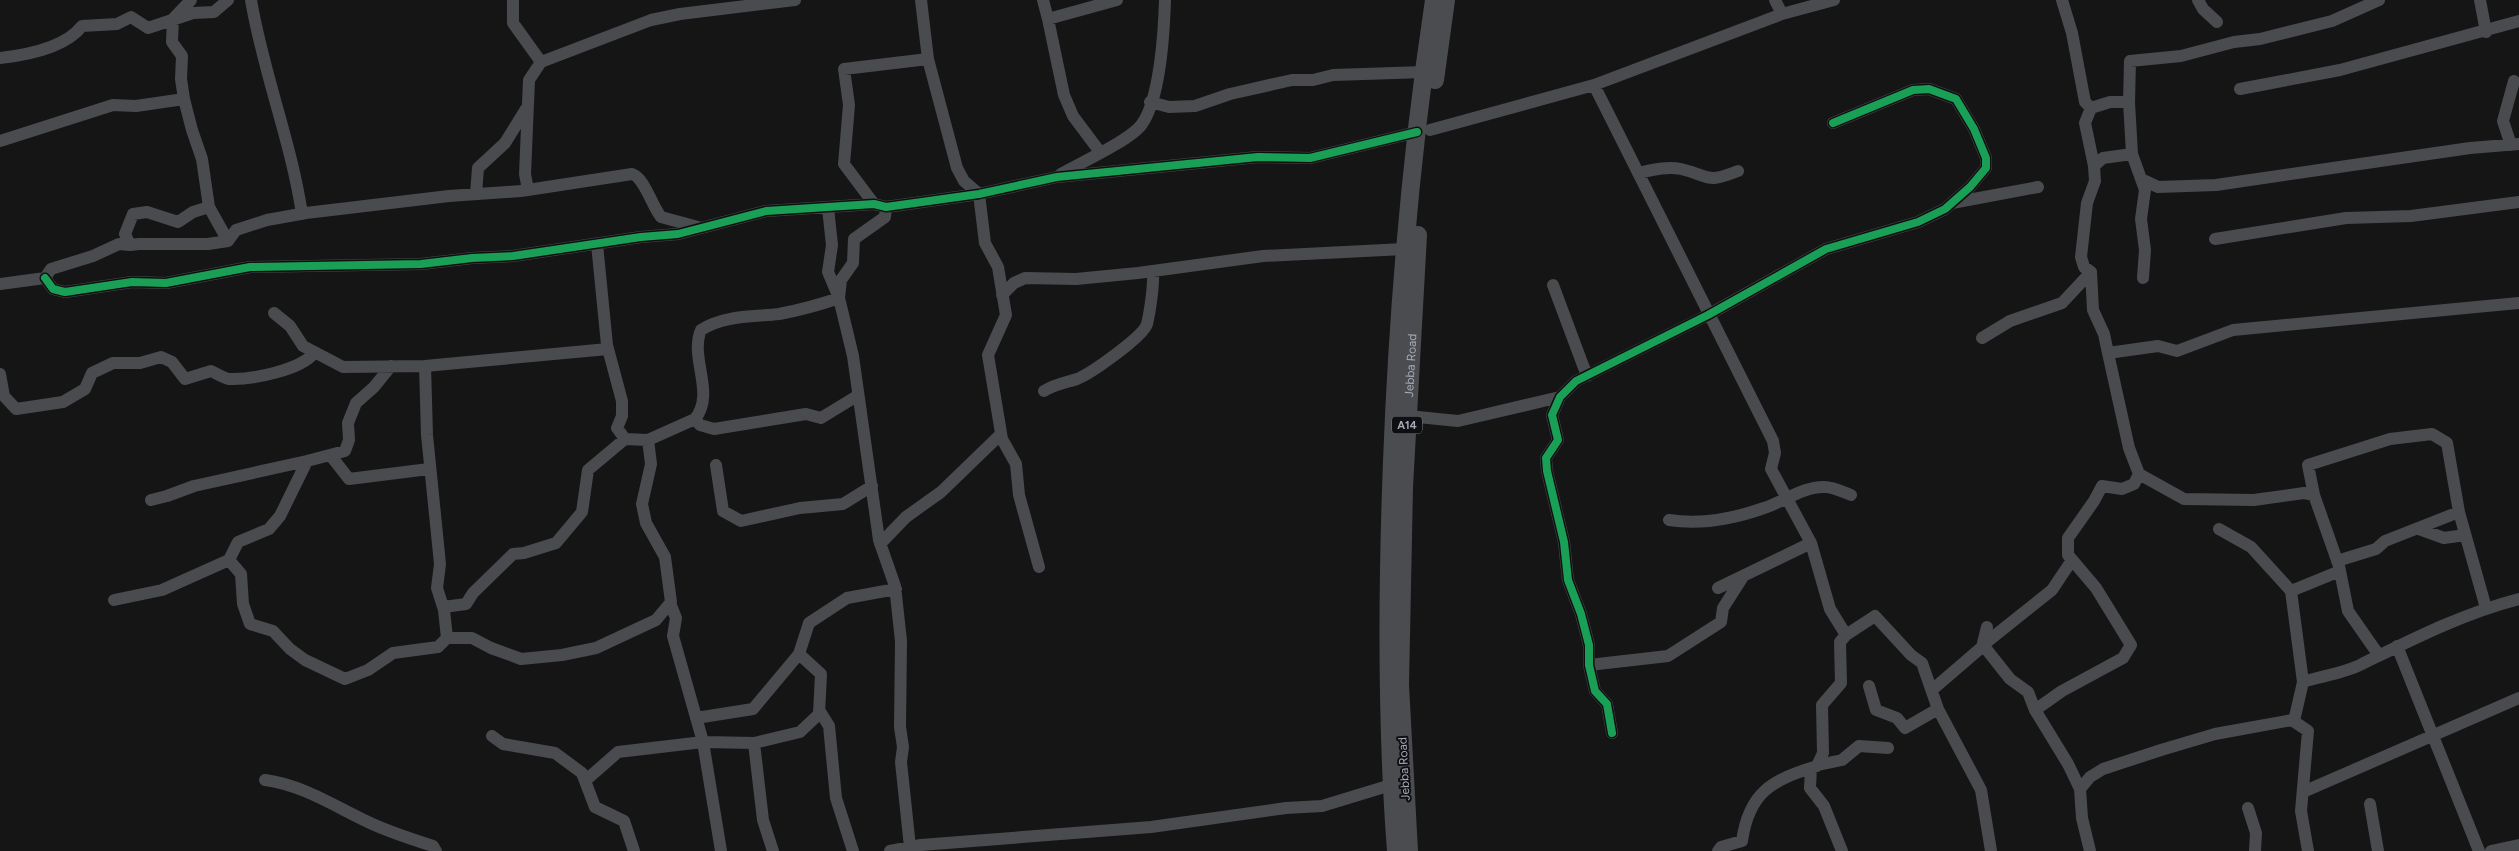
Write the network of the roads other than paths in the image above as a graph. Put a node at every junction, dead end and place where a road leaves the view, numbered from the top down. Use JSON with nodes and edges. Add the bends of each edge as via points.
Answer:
{"nodes":[{"id":1,"x":191,"y":0,"type":"edge"},
{"id":2,"x":228,"y":0,"type":"edge"},
{"id":3,"x":251,"y":0,"type":"edge"},
{"id":4,"x":513,"y":0,"type":"edge"},
{"id":5,"x":795,"y":0,"type":"edge"},
{"id":6,"x":921,"y":0,"type":"edge"},
{"id":7,"x":1042,"y":0,"type":"edge"},
{"id":8,"x":1117,"y":0,"type":"edge"},
{"id":9,"x":1165,"y":0,"type":"edge"},
{"id":10,"x":1434,"y":0,"type":"edge"},
{"id":11,"x":1446,"y":0,"type":"edge"},
{"id":12,"x":1775,"y":0,"type":"edge"},
{"id":13,"x":1834,"y":0,"type":"edge"},
{"id":14,"x":2062,"y":0,"type":"edge"},
{"id":15,"x":2198,"y":0,"type":"edge"},
{"id":16,"x":2379,"y":0,"type":"edge"},
{"id":17,"x":2480,"y":0,"type":"edge"},
{"id":18,"x":1782,"y":14,"type":"junction"},
{"id":19,"x":1048,"y":19,"type":"junction"},
{"id":20,"x":173,"y":20,"type":"junction"},
{"id":21,"x":2519,"y":21,"type":"edge"},
{"id":22,"x":2217,"y":22,"type":"dead end"},
{"id":23,"x":2486,"y":32,"type":"junction"},
{"id":24,"x":0,"y":58,"type":"edge"},
{"id":25,"x":928,"y":60,"type":"junction"},
{"id":26,"x":541,"y":62,"type":"junction"},
{"id":27,"x":1424,"y":72,"type":"junction"},
{"id":28,"x":2514,"y":81,"type":"dead end"},
{"id":29,"x":1594,"y":85,"type":"junction"},
{"id":30,"x":2240,"y":89,"type":"dead end"},
{"id":31,"x":184,"y":99,"type":"junction"},
{"id":32,"x":1150,"y":102,"type":"junction"},
{"id":33,"x":2129,"y":103,"type":"junction"},
{"id":34,"x":528,"y":107,"type":"junction"},
{"id":35,"x":2091,"y":108,"type":"junction"},
{"id":36,"x":1833,"y":123,"type":"dead end"},
{"id":37,"x":1423,"y":131,"type":"junction"},
{"id":38,"x":0,"y":141,"type":"edge"},
{"id":39,"x":2515,"y":145,"type":"edge"},
{"id":40,"x":1100,"y":152,"type":"junction"},
{"id":41,"x":2132,"y":154,"type":"junction"},
{"id":42,"x":2094,"y":166,"type":"junction"},
{"id":43,"x":1738,"y":171,"type":"dead end"},
{"id":44,"x":1638,"y":172,"type":"junction"},
{"id":45,"x":1057,"y":177,"type":"junction"},
{"id":46,"x":2141,"y":179,"type":"junction"},
{"id":47,"x":2038,"y":187,"type":"dead end"},
{"id":48,"x":528,"y":190,"type":"junction"},
{"id":49,"x":476,"y":194,"type":"junction"},
{"id":50,"x":979,"y":194,"type":"junction"},
{"id":51,"x":2519,"y":202,"type":"edge"},
{"id":52,"x":1952,"y":203,"type":"junction"},
{"id":53,"x":880,"y":206,"type":"junction"},
{"id":54,"x":209,"y":207,"type":"junction"},
{"id":55,"x":828,"y":208,"type":"junction"},
{"id":56,"x":302,"y":214,"type":"junction"},
{"id":57,"x":701,"y":228,"type":"junction"},
{"id":58,"x":2215,"y":239,"type":"dead end"},
{"id":59,"x":228,"y":241,"type":"junction"},
{"id":60,"x":597,"y":244,"type":"junction"},
{"id":61,"x":130,"y":246,"type":"junction"},
{"id":62,"x":1404,"y":249,"type":"junction"},
{"id":63,"x":1154,"y":271,"type":"junction"},
{"id":64,"x":2091,"y":272,"type":"junction"},
{"id":65,"x":45,"y":278,"type":"junction"},
{"id":66,"x":2143,"y":278,"type":"dead end"},
{"id":67,"x":0,"y":284,"type":"edge"},
{"id":68,"x":1553,"y":285,"type":"dead end"},
{"id":69,"x":1002,"y":295,"type":"junction"},
{"id":70,"x":839,"y":298,"type":"junction"},
{"id":71,"x":2519,"y":303,"type":"edge"},
{"id":72,"x":274,"y":313,"type":"dead end"},
{"id":73,"x":1708,"y":316,"type":"junction"},
{"id":74,"x":1982,"y":338,"type":"dead end"},
{"id":75,"x":608,"y":349,"type":"junction"},
{"id":76,"x":314,"y":353,"type":"junction"},
{"id":77,"x":2108,"y":353,"type":"junction"},
{"id":78,"x":391,"y":366,"type":"junction"},
{"id":79,"x":425,"y":366,"type":"junction"},
{"id":80,"x":0,"y":374,"type":"edge"},
{"id":81,"x":1587,"y":376,"type":"junction"},
{"id":82,"x":1044,"y":391,"type":"dead end"},
{"id":83,"x":857,"y":396,"type":"junction"},
{"id":84,"x":1560,"y":397,"type":"junction"},
{"id":85,"x":1408,"y":416,"type":"junction"},
{"id":86,"x":695,"y":419,"type":"junction"},
{"id":87,"x":1001,"y":434,"type":"junction"},
{"id":88,"x":624,"y":439,"type":"junction"},
{"id":89,"x":648,"y":440,"type":"junction"},
{"id":90,"x":331,"y":456,"type":"junction"},
{"id":91,"x":307,"y":461,"type":"junction"},
{"id":92,"x":716,"y":465,"type":"dead end"},
{"id":93,"x":429,"y":469,"type":"junction"},
{"id":94,"x":2139,"y":474,"type":"junction"},
{"id":95,"x":872,"y":486,"type":"junction"},
{"id":96,"x":1851,"y":495,"type":"dead end"},
{"id":97,"x":2314,"y":496,"type":"junction"},
{"id":98,"x":1786,"y":498,"type":"junction"},
{"id":99,"x":151,"y":500,"type":"dead end"},
{"id":100,"x":2459,"y":512,"type":"junction"},
{"id":101,"x":1669,"y":520,"type":"dead end"},
{"id":102,"x":2219,"y":529,"type":"dead end"},
{"id":103,"x":2419,"y":529,"type":"junction"},
{"id":104,"x":2466,"y":535,"type":"junction"},
{"id":105,"x":1811,"y":542,"type":"junction"},
{"id":106,"x":880,"y":544,"type":"junction"},
{"id":107,"x":229,"y":560,"type":"junction"},
{"id":108,"x":2072,"y":560,"type":"junction"},
{"id":109,"x":2338,"y":566,"type":"junction"},
{"id":110,"x":1038,"y":567,"type":"dead end"},
{"id":111,"x":1744,"y":575,"type":"junction"},
{"id":112,"x":1718,"y":588,"type":"dead end"},
{"id":113,"x":896,"y":589,"type":"junction"},
{"id":114,"x":2290,"y":591,"type":"junction"},
{"id":115,"x":2519,"y":599,"type":"edge"},
{"id":116,"x":114,"y":600,"type":"dead end"},
{"id":117,"x":670,"y":604,"type":"junction"},
{"id":118,"x":443,"y":607,"type":"junction"},
{"id":119,"x":2486,"y":608,"type":"junction"},
{"id":120,"x":1987,"y":627,"type":"dead end"},
{"id":121,"x":1846,"y":635,"type":"junction"},
{"id":122,"x":447,"y":638,"type":"junction"},
{"id":123,"x":1983,"y":645,"type":"junction"},
{"id":124,"x":2398,"y":646,"type":"junction"},
{"id":125,"x":799,"y":654,"type":"junction"},
{"id":126,"x":2378,"y":654,"type":"junction"},
{"id":127,"x":1589,"y":665,"type":"junction"},
{"id":128,"x":2303,"y":682,"type":"junction"},
{"id":129,"x":1868,"y":686,"type":"dead end"},
{"id":130,"x":1932,"y":690,"type":"junction"},
{"id":131,"x":2519,"y":698,"type":"edge"},
{"id":132,"x":1938,"y":709,"type":"junction"},
{"id":133,"x":819,"y":710,"type":"junction"},
{"id":134,"x":2035,"y":710,"type":"junction"},
{"id":135,"x":696,"y":718,"type":"junction"},
{"id":136,"x":2294,"y":721,"type":"junction"},
{"id":137,"x":1612,"y":733,"type":"dead end"},
{"id":138,"x":2432,"y":734,"type":"junction"},
{"id":139,"x":492,"y":736,"type":"dead end"},
{"id":140,"x":703,"y":742,"type":"junction"},
{"id":141,"x":754,"y":743,"type":"junction"},
{"id":142,"x":1888,"y":748,"type":"dead end"},
{"id":143,"x":1815,"y":766,"type":"junction"},
{"id":144,"x":265,"y":780,"type":"dead end"},
{"id":145,"x":585,"y":781,"type":"junction"},
{"id":146,"x":1391,"y":785,"type":"junction"},
{"id":147,"x":2080,"y":789,"type":"junction"},
{"id":148,"x":2303,"y":792,"type":"junction"},
{"id":149,"x":2370,"y":804,"type":"dead end"},
{"id":150,"x":2248,"y":808,"type":"dead end"},
{"id":151,"x":2519,"y":845,"type":"edge"},
{"id":152,"x":1744,"y":846,"type":"edge"},
{"id":153,"x":910,"y":847,"type":"junction"},
{"id":154,"x":1988,"y":847,"type":"edge"},
{"id":155,"x":436,"y":851,"type":"edge"},
{"id":156,"x":634,"y":851,"type":"edge"},
{"id":157,"x":721,"y":851,"type":"edge"},
{"id":158,"x":773,"y":851,"type":"edge"},
{"id":159,"x":852,"y":851,"type":"edge"},
{"id":160,"x":890,"y":851,"type":"edge"},
{"id":161,"x":1396,"y":851,"type":"edge"},
{"id":162,"x":1409,"y":851,"type":"edge"},
{"id":163,"x":1718,"y":851,"type":"edge"},
{"id":164,"x":1842,"y":851,"type":"edge"},
{"id":165,"x":2090,"y":851,"type":"edge"},
{"id":166,"x":2254,"y":851,"type":"edge"},
{"id":167,"x":2308,"y":851,"type":"edge"},
{"id":168,"x":2378,"y":851,"type":"edge"},
{"id":169,"x":2479,"y":851,"type":"edge"},
{"id":170,"x":2491,"y":851,"type":"edge"}],
"edges":[{"from":1,"to":20,"type":"street"},
{"from":2,"to":20,"type":"street","via":[[214,12],[193,13]]},
{"from":3,"to":56,"type":"street"},
{"from":4,"to":26,"type":"street","via":[[513,23]]},
{"from":5,"to":26,"type":"street","via":[[651,20]]},
{"from":6,"to":25,"type":"street"},
{"from":7,"to":19,"type":"street"},
{"from":8,"to":19,"type":"street"},
{"from":9,"to":32,"type":"street","via":[[1163,45]]},
{"from":10,"to":27,"type":"highway"},
{"from":11,"to":37,"type":"highway","name":"Jebba Road","number":"A14"},
{"from":12,"to":18,"type":"street"},
{"from":13,"to":18,"type":"street"},
{"from":14,"to":35,"type":"street","via":[[2085,102]]},
{"from":15,"to":22,"type":"street"},
{"from":16,"to":33,"type":"street","via":[[2332,21],[2260,39],[2234,42],[2181,56],[2130,61]]},
{"from":17,"to":23,"type":"street"},
{"from":18,"to":29,"type":"street"},
{"from":19,"to":40,"type":"street","via":[[1064,95],[1074,116]]},
{"from":20,"to":24,"type":"street","via":[[148,28],[130,17],[117,24],[82,26],[75,35],[42,50]]},
{"from":20,"to":31,"type":"street","via":[[172,42],[182,56]]},
{"from":21,"to":23,"type":"street"},
{"from":23,"to":30,"type":"street","via":[[2340,70]]},
{"from":25,"to":50,"type":"street","via":[[957,168],[964,181]]},
{"from":25,"to":53,"type":"street","via":[[844,69],[850,104],[844,164]]},
{"from":26,"to":34,"type":"street","via":[[529,80]]},
{"from":27,"to":32,"type":"street","via":[[1292,80],[1230,94],[1195,106],[1170,107]]},
{"from":27,"to":37,"type":"highway"},
{"from":28,"to":39,"type":"street","via":[[2502,121]]},
{"from":29,"to":37,"type":"street"},
{"from":29,"to":44,"type":"street"},
{"from":31,"to":38,"type":"street","via":[[136,106],[113,105]]},
{"from":31,"to":54,"type":"street","via":[[202,159]]},
{"from":32,"to":40,"type":"street","via":[[1142,124],[1120,142]]},
{"from":33,"to":35,"type":"street","via":[[2110,102]]},
{"from":33,"to":41,"type":"street"},
{"from":34,"to":48,"type":"street","via":[[525,174]]},
{"from":34,"to":49,"type":"street","via":[[506,143],[478,168]]},
{"from":35,"to":42,"type":"street","via":[[2085,123]]},
{"from":36,"to":52,"type":"street","via":[[1912,90],[1929,89],[1956,99],[1974,129],[1986,158],[1986,168]]},
{"from":37,"to":45,"type":"street","via":[[1310,158],[1258,157]]},
{"from":37,"to":62,"type":"highway"},
{"from":37,"to":85,"type":"highway","name":"Jebba Road","number":"A14"},
{"from":39,"to":46,"type":"street","via":[[2470,148],[2216,185],[2158,187]]},
{"from":40,"to":45,"type":"street"},
{"from":41,"to":42,"type":"street","via":[[2103,158]]},
{"from":41,"to":46,"type":"street"},
{"from":42,"to":64,"type":"street","via":[[2095,181],[2087,203],[2081,257],[2084,267]]},
{"from":43,"to":44,"type":"street","via":[[1707,179],[1682,169]]},
{"from":44,"to":73,"type":"street"},
{"from":45,"to":50,"type":"street"},
{"from":46,"to":66,"type":"street","via":[[2145,190],[2141,220],[2145,250]]},
{"from":47,"to":52,"type":"street"},
{"from":48,"to":49,"type":"street"},
{"from":48,"to":57,"type":"street","via":[[576,181],[638,176],[661,217]]},
{"from":49,"to":56,"type":"street"},
{"from":50,"to":53,"type":"street"},
{"from":50,"to":69,"type":"street","via":[[985,243],[998,267]]},
{"from":51,"to":58,"type":"street","via":[[2412,216],[2346,218]]},
{"from":52,"to":73,"type":"street","via":[[1918,222],[1826,249]]},
{"from":53,"to":55,"type":"street"},
{"from":53,"to":70,"type":"street","via":[[885,217],[854,239],[853,263],[841,280]]},
{"from":54,"to":59,"type":"street"},
{"from":54,"to":61,"type":"street","via":[[178,222],[147,212],[133,214],[125,234]]},
{"from":55,"to":57,"type":"street","via":[[766,210]]},
{"from":55,"to":70,"type":"street","via":[[832,245],[828,272]]},
{"from":56,"to":59,"type":"street","via":[[236,230]]},
{"from":57,"to":60,"type":"street"},
{"from":59,"to":61,"type":"street"},
{"from":60,"to":65,"type":"street","via":[[422,264],[250,267],[166,283],[132,282],[65,292],[53,289]]},
{"from":60,"to":75,"type":"street"},
{"from":61,"to":65,"type":"street","via":[[119,244],[58,267],[47,273]]},
{"from":62,"to":63,"type":"street","via":[[1263,256]]},
{"from":62,"to":146,"type":"highway","via":[[1389,545]]},
{"from":63,"to":69,"type":"street","via":[[1076,279],[1025,278],[1014,283]]},
{"from":63,"to":82,"type":"street","via":[[1146,326],[1096,368]]},
{"from":64,"to":74,"type":"street","via":[[2062,303],[2010,321]]},
{"from":64,"to":77,"type":"street","via":[[2093,310]]},
{"from":65,"to":67,"type":"street"},
{"from":68,"to":81,"type":"street"},
{"from":69,"to":87,"type":"street","via":[[1006,315],[988,355]]},
{"from":70,"to":83,"type":"street","via":[[853,356]]},
{"from":70,"to":86,"type":"street","via":[[788,312],[718,321],[701,330],[697,348],[704,398]]},
{"from":71,"to":77,"type":"street","via":[[2233,330],[2177,351],[2158,346]]},
{"from":72,"to":76,"type":"street","via":[[290,326],[303,346]]},
{"from":73,"to":81,"type":"street"},
{"from":73,"to":98,"type":"street","via":[[1736,362],[1773,441],[1775,453],[1771,469]]},
{"from":75,"to":79,"type":"street"},
{"from":75,"to":88,"type":"street","via":[[622,401],[622,416],[617,428]]},
{"from":76,"to":78,"type":"street","via":[[343,367]]},
{"from":76,"to":80,"type":"street","via":[[308,361],[287,368],[227,379],[211,370],[185,379],[172,362],[162,357],[113,363],[92,373],[85,389],[63,402],[16,409],[4,396]]},
{"from":77,"to":94,"type":"street","via":[[2129,448]]},
{"from":78,"to":79,"type":"street"},
{"from":78,"to":90,"type":"street","via":[[356,403],[348,423],[349,440],[345,451]]},
{"from":79,"to":93,"type":"street"},
{"from":81,"to":84,"type":"street","via":[[1576,381]]},
{"from":83,"to":86,"type":"street","via":[[821,418],[806,414],[714,428],[700,425]]},
{"from":83,"to":95,"type":"street"},
{"from":84,"to":85,"type":"street","via":[[1458,422]]},
{"from":84,"to":127,"type":"street","via":[[1552,415],[1558,440],[1546,458],[1547,472],[1564,542],[1568,580],[1589,645]]},
{"from":85,"to":162,"type":"highway","name":"Jebba Road","number":"A14","via":[[1400,685]]},
{"from":86,"to":89,"type":"street"},
{"from":87,"to":106,"type":"street"},
{"from":87,"to":110,"type":"street","via":[[1016,464],[1019,495]]},
{"from":88,"to":89,"type":"street"},
{"from":88,"to":118,"type":"street","via":[[588,470],[582,512],[556,543],[513,554],[466,604]]},
{"from":89,"to":117,"type":"street","via":[[652,464],[642,504],[646,523],[665,557]]},
{"from":90,"to":91,"type":"street"},
{"from":90,"to":93,"type":"street","via":[[349,479]]},
{"from":91,"to":99,"type":"street","via":[[194,486]]},
{"from":91,"to":107,"type":"street","via":[[280,516],[269,529],[238,542]]},
{"from":92,"to":95,"type":"street","via":[[723,511],[741,521],[800,508],[843,504]]},
{"from":93,"to":118,"type":"street","via":[[440,564],[437,588]]},
{"from":94,"to":97,"type":"street","via":[[2184,499],[2254,500],[2304,493]]},
{"from":94,"to":108,"type":"street","via":[[2134,484],[2122,489],[2102,486],[2068,538],[2068,555]]},
{"from":95,"to":106,"type":"street"},
{"from":96,"to":98,"type":"street","via":[[1825,487]]},
{"from":97,"to":100,"type":"street","via":[[2308,464],[2390,438],[2432,434],[2446,444]]},
{"from":97,"to":109,"type":"street"},
{"from":98,"to":101,"type":"street","via":[[1727,518],[1692,523]]},
{"from":98,"to":105,"type":"street"},
{"from":100,"to":103,"type":"street"},
{"from":100,"to":104,"type":"street"},
{"from":102,"to":114,"type":"street","via":[[2251,547]]},
{"from":103,"to":104,"type":"street","via":[[2444,538]]},
{"from":103,"to":109,"type":"street","via":[[2386,541]]},
{"from":104,"to":119,"type":"street"},
{"from":105,"to":111,"type":"street"},
{"from":105,"to":121,"type":"street","via":[[1830,609]]},
{"from":106,"to":113,"type":"street"},
{"from":107,"to":116,"type":"street","via":[[162,590]]},
{"from":107,"to":122,"type":"street","via":[[241,574],[243,604],[250,624],[273,630],[305,660],[345,679],[368,670],[394,653],[438,647]]},
{"from":108,"to":123,"type":"street","via":[[2052,590]]},
{"from":108,"to":134,"type":"street","via":[[2096,588],[2131,645],[2123,658],[2062,691]]},
{"from":109,"to":114,"type":"street"},
{"from":109,"to":126,"type":"street","via":[[2348,611]]},
{"from":111,"to":112,"type":"street"},
{"from":111,"to":127,"type":"street","via":[[1723,608],[1721,622],[1668,656]]},
{"from":113,"to":125,"type":"street","via":[[846,598],[810,622]]},
{"from":113,"to":153,"type":"street","via":[[901,641],[901,762]]},
{"from":114,"to":128,"type":"street"},
{"from":115,"to":119,"type":"street"},
{"from":117,"to":122,"type":"street","via":[[656,620],[596,648],[562,655],[521,659],[472,638]]},
{"from":117,"to":135,"type":"street","via":[[676,618],[674,636]]},
{"from":118,"to":122,"type":"street"},
{"from":119,"to":124,"type":"street"},
{"from":120,"to":123,"type":"street"},
{"from":121,"to":130,"type":"street","via":[[1875,616],[1922,663]]},
{"from":121,"to":143,"type":"street","via":[[1840,642],[1841,683],[1822,705],[1823,754]]},
{"from":123,"to":130,"type":"street"},
{"from":123,"to":134,"type":"street","via":[[2010,679],[2028,692]]},
{"from":124,"to":126,"type":"street"},
{"from":124,"to":138,"type":"street"},
{"from":125,"to":133,"type":"street","via":[[821,674]]},
{"from":125,"to":135,"type":"street","via":[[753,709]]},
{"from":126,"to":128,"type":"street","via":[[2362,664]]},
{"from":127,"to":137,"type":"street","via":[[1594,691],[1607,704]]},
{"from":128,"to":136,"type":"street"},
{"from":129,"to":132,"type":"street","via":[[1876,710],[1897,718],[1905,728]]},
{"from":130,"to":132,"type":"street"},
{"from":131,"to":138,"type":"street"},
{"from":132,"to":154,"type":"street","via":[[1981,790]]},
{"from":133,"to":141,"type":"street","via":[[819,714],[800,732]]},
{"from":133,"to":159,"type":"street","via":[[829,726],[836,798]]},
{"from":134,"to":147,"type":"street"},
{"from":135,"to":140,"type":"street"},
{"from":136,"to":147,"type":"street","via":[[2215,734],[2161,750],[2103,769]]},
{"from":136,"to":148,"type":"street","via":[[2308,731]]},
{"from":138,"to":148,"type":"street"},
{"from":138,"to":169,"type":"street"},
{"from":139,"to":145,"type":"street","via":[[503,744],[555,753],[582,772]]},
{"from":140,"to":141,"type":"street"},
{"from":140,"to":145,"type":"street","via":[[618,752]]},
{"from":140,"to":157,"type":"street"},
{"from":141,"to":158,"type":"street","via":[[763,820]]},
{"from":142,"to":143,"type":"street","via":[[1859,746],[1842,760]]},
{"from":143,"to":152,"type":"street","via":[[1789,775],[1759,797],[1748,811]]},
{"from":143,"to":164,"type":"street","via":[[1810,788],[1824,806]]},
{"from":144,"to":155,"type":"street","via":[[307,791],[368,821],[433,846]]},
{"from":145,"to":156,"type":"street","via":[[595,807],[624,821]]},
{"from":146,"to":153,"type":"street","via":[[1322,806],[1286,808],[1180,824]]},
{"from":146,"to":161,"type":"highway"},
{"from":147,"to":165,"type":"street","via":[[2082,818]]},
{"from":148,"to":167,"type":"street","via":[[2301,811]]},
{"from":149,"to":168,"type":"street"},
{"from":150,"to":166,"type":"street","via":[[2256,833]]},
{"from":151,"to":170,"type":"street"},
{"from":152,"to":163,"type":"street","via":[[1721,847]]},
{"from":153,"to":160,"type":"street"}]}
